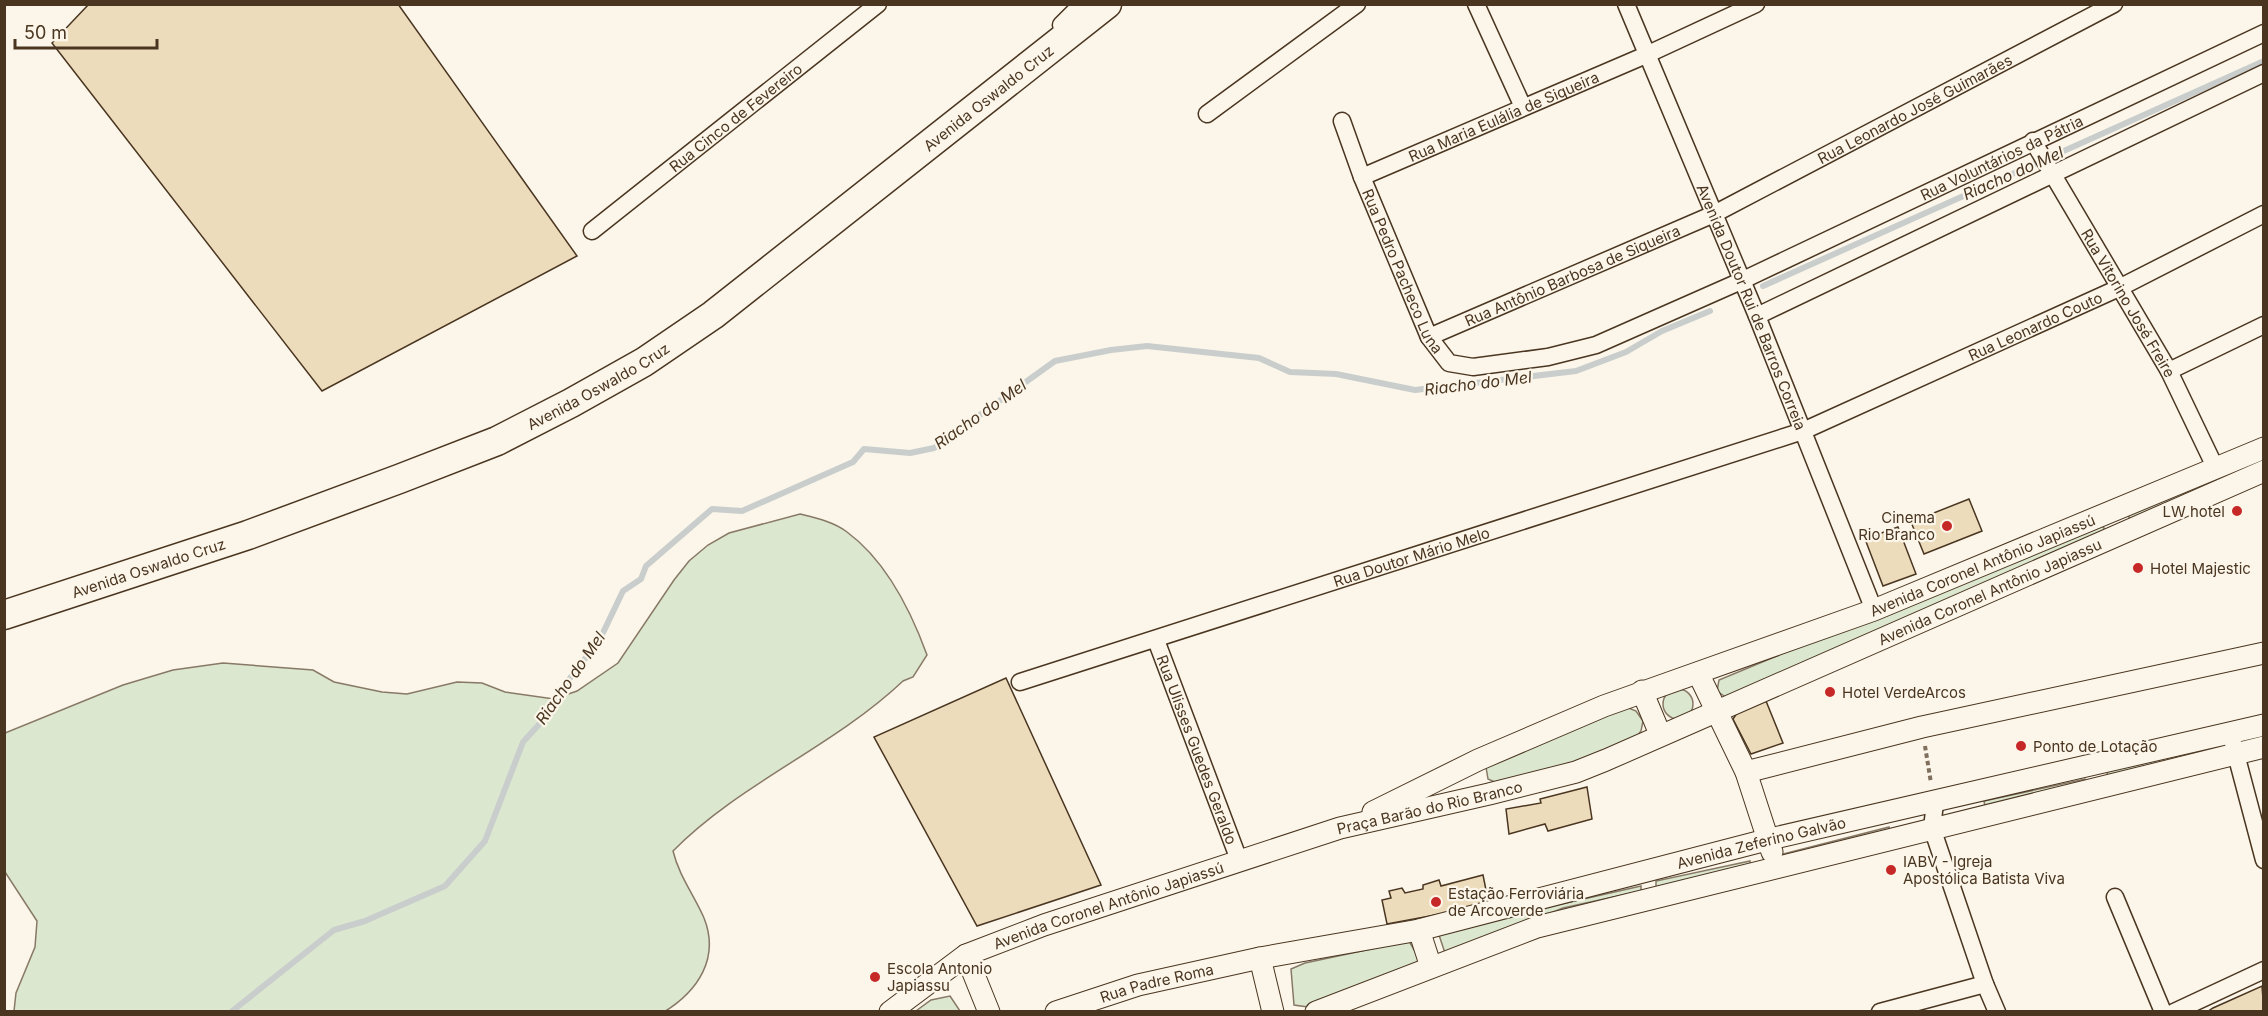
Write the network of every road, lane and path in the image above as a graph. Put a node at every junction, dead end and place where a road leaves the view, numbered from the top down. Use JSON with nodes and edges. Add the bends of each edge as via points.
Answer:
{"nodes":[{"id":1,"x":878,"y":4,"type":"edge"},
{"id":2,"x":1082,"y":4,"type":"edge"},
{"id":3,"x":1107,"y":4,"type":"edge"},
{"id":4,"x":1357,"y":4,"type":"edge"},
{"id":5,"x":1476,"y":4,"type":"edge"},
{"id":6,"x":1626,"y":4,"type":"edge"},
{"id":7,"x":1756,"y":4,"type":"edge"},
{"id":8,"x":2114,"y":4,"type":"edge"},
{"id":9,"x":2264,"y":33,"type":"edge"},
{"id":10,"x":1646,"y":55,"type":"junction"},
{"id":11,"x":2264,"y":73,"type":"edge"},
{"id":12,"x":997,"y":91,"type":"junction"},
{"id":13,"x":1523,"y":107,"type":"junction"},
{"id":14,"x":1207,"y":114,"type":"dead end"},
{"id":15,"x":1342,"y":121,"type":"dead end"},
{"id":16,"x":2033,"y":141,"type":"junction"},
{"id":17,"x":2053,"y":172,"type":"junction"},
{"id":18,"x":1362,"y":177,"type":"junction"},
{"id":19,"x":1714,"y":214,"type":"junction"},
{"id":20,"x":2264,"y":214,"type":"edge"},
{"id":21,"x":592,"y":231,"type":"dead end"},
{"id":22,"x":1741,"y":280,"type":"junction"},
{"id":23,"x":2121,"y":287,"type":"junction"},
{"id":24,"x":1757,"y":316,"type":"junction"},
{"id":25,"x":2264,"y":326,"type":"edge"},
{"id":26,"x":1429,"y":337,"type":"junction"},
{"id":27,"x":2169,"y":370,"type":"junction"},
{"id":28,"x":1803,"y":431,"type":"junction"},
{"id":29,"x":2264,"y":448,"type":"edge"},
{"id":30,"x":2216,"y":469,"type":"junction"},
{"id":31,"x":2264,"y":471,"type":"edge"},
{"id":32,"x":2113,"y":512,"type":"junction"},
{"id":33,"x":2122,"y":533,"type":"junction"},
{"id":34,"x":1874,"y":610,"type":"junction"},
{"id":35,"x":4,"y":615,"type":"edge"},
{"id":36,"x":1156,"y":640,"type":"junction"},
{"id":37,"x":2264,"y":653,"type":"edge"},
{"id":38,"x":1698,"y":673,"type":"junction"},
{"id":39,"x":1020,"y":682,"type":"dead end"},
{"id":40,"x":1642,"y":691,"type":"junction"},
{"id":41,"x":1715,"y":712,"type":"junction"},
{"id":42,"x":2264,"y":725,"type":"edge"},
{"id":43,"x":1922,"y":727,"type":"junction"},
{"id":44,"x":1660,"y":734,"type":"junction"},
{"id":45,"x":2233,"y":744,"type":"junction"},
{"id":46,"x":2264,"y":747,"type":"edge"},
{"id":47,"x":1478,"y":760,"type":"junction"},
{"id":48,"x":1746,"y":772,"type":"junction"},
{"id":49,"x":1489,"y":794,"type":"junction"},
{"id":50,"x":1935,"y":803,"type":"junction"},
{"id":51,"x":1340,"y":828,"type":"junction"},
{"id":52,"x":1932,"y":828,"type":"junction"},
{"id":53,"x":1770,"y":839,"type":"junction"},
{"id":54,"x":1239,"y":860,"type":"junction"},
{"id":55,"x":2264,"y":860,"type":"edge"},
{"id":56,"x":1776,"y":870,"type":"junction"},
{"id":57,"x":2115,"y":897,"type":"dead end"},
{"id":58,"x":1419,"y":930,"type":"junction"},
{"id":59,"x":966,"y":955,"type":"junction"},
{"id":60,"x":1260,"y":958,"type":"junction"},
{"id":61,"x":1431,"y":967,"type":"junction"},
{"id":62,"x":2264,"y":970,"type":"edge"},
{"id":63,"x":1984,"y":984,"type":"junction"},
{"id":64,"x":890,"y":1011,"type":"edge"},
{"id":65,"x":989,"y":1011,"type":"edge"},
{"id":66,"x":1056,"y":1011,"type":"edge"},
{"id":67,"x":1273,"y":1011,"type":"edge"},
{"id":68,"x":1316,"y":1011,"type":"edge"},
{"id":69,"x":1880,"y":1011,"type":"edge"},
{"id":70,"x":1997,"y":1011,"type":"edge"},
{"id":71,"x":2163,"y":1011,"type":"edge"},
{"id":72,"x":2174,"y":1011,"type":"edge"}],
"edges":[{"from":1,"to":21,"type":"street","name":"Rua Cinco de Fevereiro"},
{"from":2,"to":12,"type":"street"},
{"from":3,"to":12,"type":"highway","name":"Avenida Oswaldo Cruz"},
{"from":4,"to":14,"type":"street"},
{"from":5,"to":13,"type":"street"},
{"from":6,"to":10,"type":"street","name":"Avenida Doutor Rui de Barros Correia"},
{"from":7,"to":10,"type":"street","name":"Rua Maria Eulália de Siqueira"},
{"from":8,"to":19,"type":"street","name":"Rua Leonardo José Guimarães"},
{"from":9,"to":16,"type":"street","name":"Rua Voluntários da Pátria"},
{"from":10,"to":13,"type":"street","name":"Rua Maria Eulália de Siqueira"},
{"from":10,"to":19,"type":"street","name":"Avenida Doutor Rui de Barros Correia"},
{"from":11,"to":17,"type":"street"},
{"from":12,"to":35,"type":"highway","name":"Avenida Oswaldo Cruz","via":[[713,315],[644,362],[571,403],[497,441],[367,491],[248,535]]},
{"from":13,"to":18,"type":"street","name":"Rua Maria Eulália de Siqueira"},
{"from":15,"to":18,"type":"street","name":"Rua Pedro Pacheco Luna"},
{"from":16,"to":17,"type":"street","name":"Rua Vitorino José Freire"},
{"from":16,"to":22,"type":"street","name":"Rua Voluntários da Pátria"},
{"from":17,"to":23,"type":"street","name":"Rua Vitorino José Freire"},
{"from":17,"to":24,"type":"street"},
{"from":18,"to":26,"type":"street","name":"Rua Pedro Pacheco Luna"},
{"from":19,"to":22,"type":"street","name":"Avenida Doutor Rui de Barros Correia"},
{"from":19,"to":26,"type":"street","name":"Rua Antônio Barbosa de Siqueira"},
{"from":20,"to":23,"type":"street","name":"Rua Leonardo Couto"},
{"from":22,"to":24,"type":"street","name":"Avenida Doutor Rui de Barros Correia"},
{"from":22,"to":26,"type":"street","name":"Rua Pedro Pacheco Luna","via":[[1572,353],[1460,366],[1442,357]]},
{"from":23,"to":27,"type":"street","name":"Rua Vitorino José Freire"},
{"from":23,"to":28,"type":"street","name":"Rua Leonardo Couto"},
{"from":24,"to":28,"type":"street","name":"Avenida Doutor Rui de Barros Correia"},
{"from":25,"to":27,"type":"street"},
{"from":27,"to":30,"type":"street","name":"Rua Vitorino José Freire"},
{"from":28,"to":34,"type":"street","name":"Avenida Doutor Rui de Barros Correia"},
{"from":28,"to":36,"type":"street","name":"Rua Doutor Mário Melo"},
{"from":29,"to":30,"type":"street","name":"Avenida Coronel Antônio Japiassú"},
{"from":30,"to":32,"type":"street","name":"Avenida Coronel Antônio Japiassú"},
{"from":31,"to":33,"type":"street","name":"Avenida Coronel Antônio Japiassu"},
{"from":32,"to":33,"type":"street"},
{"from":32,"to":34,"type":"street","name":"Avenida Coronel Antônio Japiassú"},
{"from":33,"to":41,"type":"street","name":"Avenida Coronel Antônio Japiassu"},
{"from":34,"to":38,"type":"street","name":"Avenida Coronel Antônio Japiassú"},
{"from":36,"to":39,"type":"street","name":"Rua Doutor Mário Melo"},
{"from":36,"to":54,"type":"street","name":"Rua Ulisses Guedes Geraldo"},
{"from":37,"to":43,"type":"street"},
{"from":38,"to":40,"type":"street","name":"Praça Barão do Rio Branco"},
{"from":38,"to":41,"type":"street"},
{"from":40,"to":44,"type":"street"},
{"from":40,"to":47,"type":"street","name":"Praça Barão do Rio Branco"},
{"from":41,"to":44,"type":"street","name":"Praça Barão do Rio Branco"},
{"from":41,"to":48,"type":"street"},
{"from":42,"to":45,"type":"street","name":"Avenida Zeferino Galvão"},
{"from":43,"to":48,"type":"street"},
{"from":43,"to":50,"type":"path"},
{"from":44,"to":49,"type":"street","name":"Praça Barão do Rio Branco","via":[[1576,771]]},
{"from":45,"to":46,"type":"street","name":"Avenida Zeferino Galvão"},
{"from":45,"to":50,"type":"street","name":"Avenida Zeferino Galvão"},
{"from":45,"to":52,"type":"street","name":"Avenida Zeferino Galvão"},
{"from":45,"to":55,"type":"street"},
{"from":47,"to":49,"type":"street","via":[[1474,780]]},
{"from":47,"to":51,"type":"street","name":"Praça Barão do Rio Branco"},
{"from":48,"to":53,"type":"street"},
{"from":49,"to":51,"type":"street","name":"Praça Barão do Rio Branco"},
{"from":50,"to":52,"type":"street"},
{"from":50,"to":53,"type":"street","name":"Avenida Zeferino Galvão"},
{"from":51,"to":54,"type":"street","name":"Avenida Coronel Antônio Japiassú"},
{"from":52,"to":56,"type":"street","name":"Avenida Zeferino Galvão"},
{"from":52,"to":63,"type":"street"},
{"from":53,"to":56,"type":"street"},
{"from":53,"to":58,"type":"street","name":"Avenida Zeferino Galvão"},
{"from":54,"to":59,"type":"street","name":"Avenida Coronel Antônio Japiassú"},
{"from":56,"to":61,"type":"street","name":"Avenida Zeferino Galvão","via":[[1571,917]]},
{"from":57,"to":71,"type":"street"},
{"from":58,"to":60,"type":"street","name":"Avenida Zeferino Galvão"},
{"from":58,"to":61,"type":"street"},
{"from":59,"to":64,"type":"street","name":"Avenida Coronel Antônio Japiassú"},
{"from":59,"to":65,"type":"street"},
{"from":60,"to":66,"type":"street","name":"Rua Padre Roma","via":[[1138,984]]},
{"from":60,"to":67,"type":"street"},
{"from":61,"to":68,"type":"street","name":"Avenida Zeferino Galvão"},
{"from":62,"to":72,"type":"street"},
{"from":63,"to":69,"type":"street"},
{"from":63,"to":70,"type":"street"}]}
